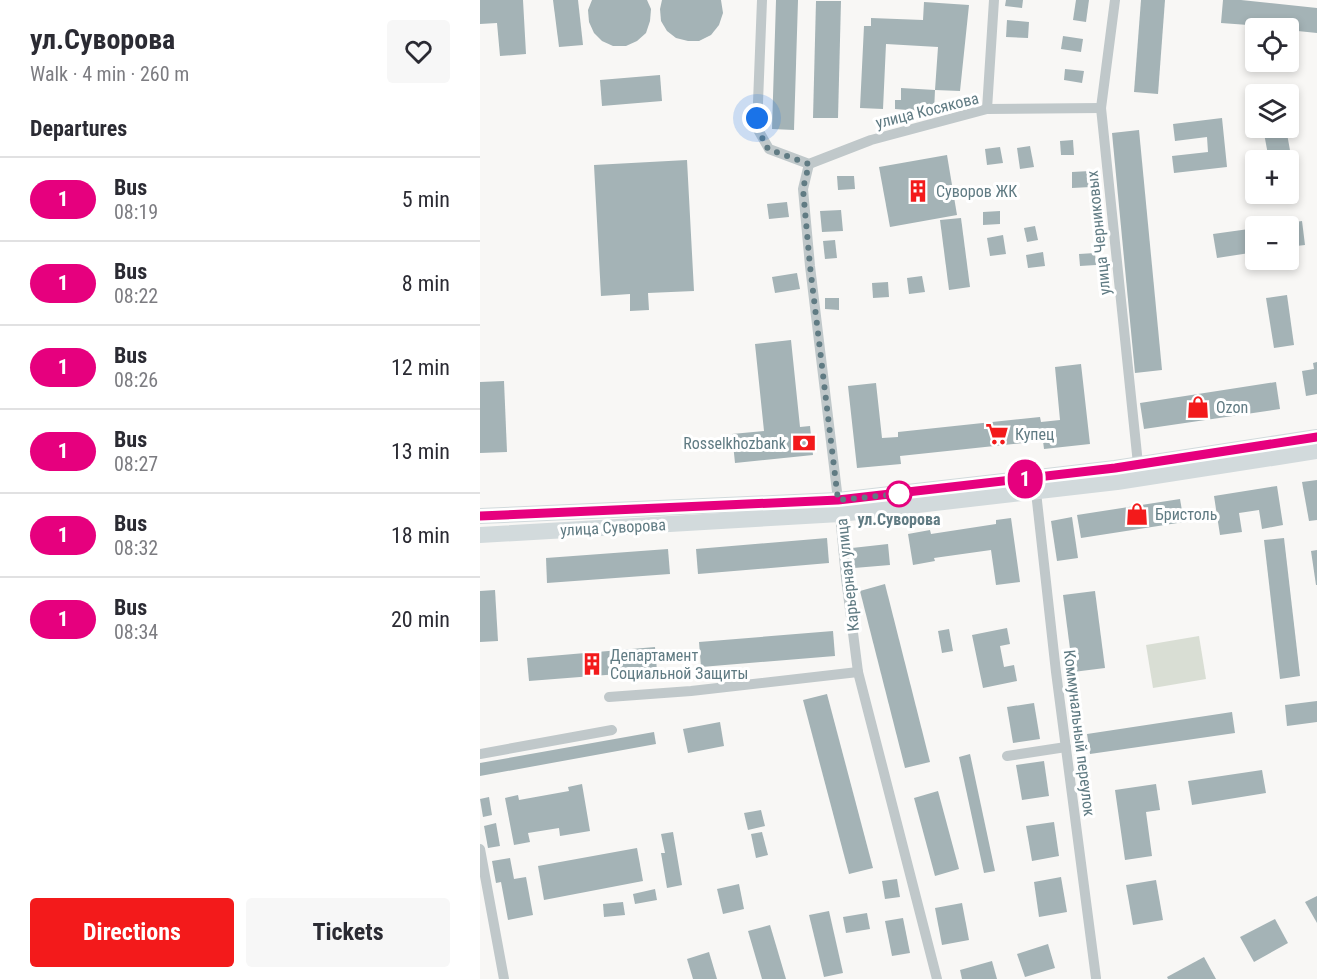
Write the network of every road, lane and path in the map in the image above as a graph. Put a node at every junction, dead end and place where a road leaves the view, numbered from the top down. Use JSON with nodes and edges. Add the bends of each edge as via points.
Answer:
{"nodes":[{"id":1,"x":762,"y":0,"type":"edge"},
{"id":2,"x":994,"y":0,"type":"edge"},
{"id":3,"x":1115,"y":0,"type":"edge"},
{"id":4,"x":1101,"y":108,"type":"junction"},
{"id":5,"x":987,"y":109,"type":"junction"},
{"id":6,"x":809,"y":164,"type":"junction"},
{"id":7,"x":1317,"y":437,"type":"edge"},
{"id":8,"x":1317,"y":451,"type":"edge"},
{"id":9,"x":1138,"y":464,"type":"junction"},
{"id":10,"x":1036,"y":492,"type":"junction"},
{"id":11,"x":839,"y":507,"type":"junction"},
{"id":12,"x":480,"y":516,"type":"edge"},
{"id":13,"x":480,"y":535,"type":"edge"},
{"id":14,"x":858,"y":672,"type":"junction"},
{"id":15,"x":609,"y":697,"type":"dead end"},
{"id":16,"x":612,"y":730,"type":"dead end"},
{"id":17,"x":1066,"y":747,"type":"junction"},
{"id":18,"x":480,"y":753,"type":"edge"},
{"id":19,"x":1007,"y":756,"type":"dead end"},
{"id":20,"x":480,"y":849,"type":"edge"},
{"id":21,"x":504,"y":979,"type":"edge"},
{"id":22,"x":937,"y":979,"type":"edge"},
{"id":23,"x":1096,"y":979,"type":"edge"}],
"edges":[{"from":1,"to":6,"type":"street","via":[[757,128],[768,149]]},
{"from":2,"to":5,"type":"street"},
{"from":3,"to":4,"type":"street","name":"улица Черниковых"},
{"from":4,"to":5,"type":"street","name":"улица Косякова"},
{"from":4,"to":9,"type":"street","name":"улица Черниковых"},
{"from":5,"to":6,"type":"street","name":"улица Косякова","via":[[871,140]]},
{"from":6,"to":11,"type":"street","name":"Карьерная улица","via":[[803,189]]},
{"from":7,"to":9,"type":"main road","name":"улица Суворова"},
{"from":8,"to":10,"type":"main road","name":"улица Суворова"},
{"from":9,"to":11,"type":"main road","name":"улица Суворова","via":[[950,488]]},
{"from":10,"to":11,"type":"main road","name":"улица Суворова"},
{"from":10,"to":17,"type":"street","name":"Коммунальный переулок"},
{"from":11,"to":12,"type":"main road","name":"улица Суворова"},
{"from":11,"to":13,"type":"main road","name":"улица Суворова"},
{"from":11,"to":14,"type":"street","name":"Карьерная улица"},
{"from":14,"to":15,"type":"street"},
{"from":14,"to":22,"type":"street","name":"Карьерная улица"},
{"from":16,"to":18,"type":"street"},
{"from":17,"to":19,"type":"street"},
{"from":17,"to":23,"type":"street","name":"Коммунальный переулок"},
{"from":20,"to":21,"type":"street"}]}
